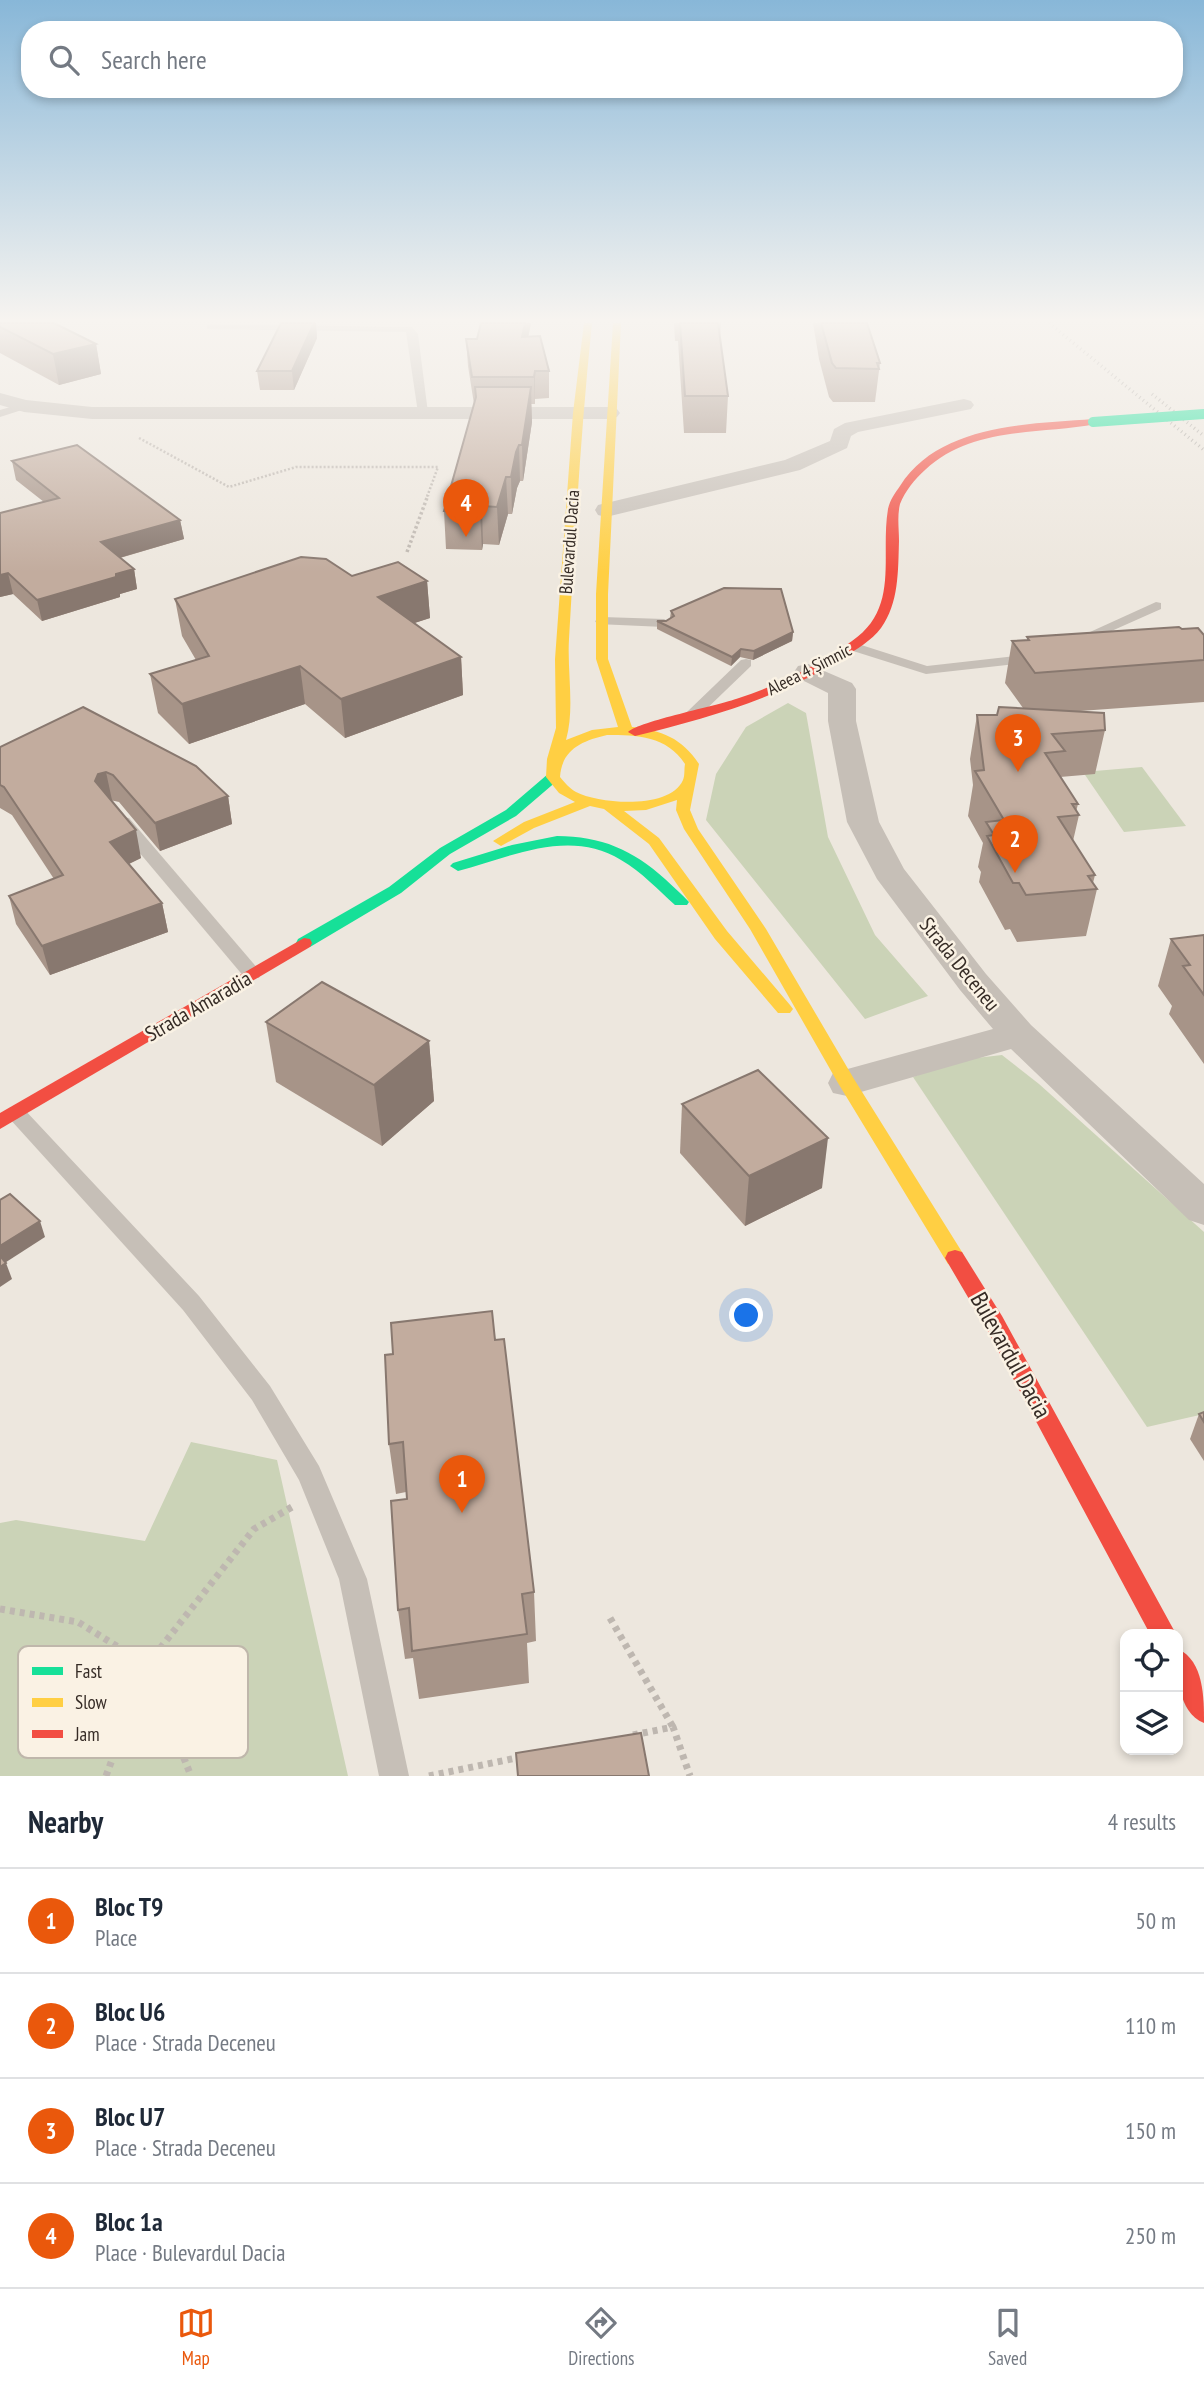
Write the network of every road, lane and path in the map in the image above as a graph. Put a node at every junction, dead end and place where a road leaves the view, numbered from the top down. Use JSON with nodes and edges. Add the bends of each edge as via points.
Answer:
{"nodes":[{"id":1,"x":23,"y":406,"type":"joint"},
{"id":2,"x":422,"y":406,"type":"edge"},
{"id":3,"x":579,"y":406,"type":"edge"},
{"id":4,"x":611,"y":406,"type":"edge"},
{"id":5,"x":960,"y":406,"type":"edge"},
{"id":6,"x":92,"y":413,"type":"junction"},
{"id":7,"x":423,"y":413,"type":"junction"},
{"id":8,"x":578,"y":413,"type":"junction"},
{"id":9,"x":610,"y":413,"type":"junction"},
{"id":10,"x":0,"y":414,"type":"edge"},
{"id":11,"x":1204,"y":414,"type":"edge"},
{"id":12,"x":606,"y":510,"type":"junction"},
{"id":13,"x":407,"y":552,"type":"dead end"},
{"id":14,"x":1156,"y":606,"type":"dead end"},
{"id":15,"x":602,"y":621,"type":"junction"},
{"id":16,"x":664,"y":622,"type":"edge"},
{"id":17,"x":1067,"y":645,"type":"edge"},
{"id":18,"x":855,"y":648,"type":"junction"},
{"id":19,"x":1042,"y":657,"type":"edge"},
{"id":20,"x":746,"y":663,"type":"dead end"},
{"id":21,"x":808,"y":671,"type":"junction"},
{"id":22,"x":735,"y":705,"type":"junction"},
{"id":23,"x":693,"y":714,"type":"junction"},
{"id":24,"x":720,"y":725,"type":"dead end"},
{"id":25,"x":631,"y":731,"type":"junction"},
{"id":26,"x":706,"y":747,"type":"dead end"},
{"id":27,"x":554,"y":759,"type":"junction"},
{"id":28,"x":693,"y":770,"type":"junction"},
{"id":29,"x":553,"y":777,"type":"junction"},
{"id":30,"x":686,"y":786,"type":"junction"},
{"id":31,"x":588,"y":802,"type":"junction"},
{"id":32,"x":111,"y":807,"type":"edge"},
{"id":33,"x":610,"y":807,"type":"junction"},
{"id":34,"x":458,"y":866,"type":"junction"},
{"id":35,"x":395,"y":890,"type":"junction"},
{"id":36,"x":722,"y":935,"type":"junction"},
{"id":37,"x":252,"y":974,"type":"junction"},
{"id":38,"x":1018,"y":1034,"type":"junction"},
{"id":39,"x":847,"y":1083,"type":"junction"},
{"id":40,"x":8,"y":1117,"type":"edge"},
{"id":41,"x":1204,"y":1209,"type":"edge"},
{"id":42,"x":317,"y":1491,"type":"junction"},
{"id":43,"x":0,"y":1609,"type":"edge"},
{"id":44,"x":610,"y":1618,"type":"dead end"},
{"id":45,"x":1160,"y":1629,"type":"edge"},
{"id":46,"x":117,"y":1646,"type":"edge"},
{"id":47,"x":162,"y":1646,"type":"edge"},
{"id":48,"x":1183,"y":1671,"type":"edge"},
{"id":49,"x":1204,"y":1710,"type":"edge"},
{"id":50,"x":673,"y":1727,"type":"junction"},
{"id":51,"x":619,"y":1738,"type":"edge"},
{"id":52,"x":524,"y":1757,"type":"edge"},
{"id":53,"x":113,"y":1758,"type":"edge"},
{"id":54,"x":184,"y":1758,"type":"edge"},
{"id":55,"x":106,"y":1776,"type":"edge"},
{"id":56,"x":191,"y":1776,"type":"edge"},
{"id":57,"x":394,"y":1776,"type":"edge"},
{"id":58,"x":429,"y":1776,"type":"edge"},
{"id":59,"x":690,"y":1776,"type":"edge"}],
"edges":[{"from":1,"to":6,"type":"street"},
{"from":1,"to":10,"type":"lane"},
{"from":2,"to":7,"type":"lane"},
{"from":3,"to":8,"type":"main road","name":"Bulevardul Dacia"},
{"from":4,"to":9,"type":"main road","name":"Bulevardul Dacia"},
{"from":5,"to":12,"type":"street","via":[[852,427],[841,433],[840,444],[792,465]]},
{"from":6,"to":7,"type":"street"},
{"from":6,"to":13,"type":"path","via":[[229,487],[296,467],[438,467]]},
{"from":7,"to":8,"type":"street"},
{"from":8,"to":9,"type":"street"},
{"from":8,"to":27,"type":"main road","name":"Bulevardul Dacia","via":[[561,659],[563,728]]},
{"from":9,"to":12,"type":"main road","name":"Bulevardul Dacia"},
{"from":11,"to":18,"type":"main road","name":"Aleea 4 Șimnic","bridge":true,"via":[[1017,429],[972,439],[939,453],[917,469],[895,503],[889,594],[877,625]]},
{"from":12,"to":15,"type":"main road","name":"Bulevardul Dacia"},
{"from":14,"to":17,"type":"lane"},
{"from":15,"to":16,"type":"lane"},
{"from":15,"to":25,"type":"main road","name":"Bulevardul Dacia","via":[[603,659]]},
{"from":18,"to":19,"type":"lane","via":[[926,670]]},
{"from":18,"to":21,"type":"main road","name":"Aleea 4 Șimnic"},
{"from":20,"to":23,"type":"lane"},
{"from":21,"to":22,"type":"main road","name":"Aleea 4 Șimnic"},
{"from":21,"to":38,"type":"street","name":"Strada Deceneu","via":[[842,689],[842,720],[863,822],[889,872]]},
{"from":22,"to":23,"type":"main road","name":"Aleea 4 Șimnic"},
{"from":22,"to":24,"type":"main road","name":"Aleea 4 Șimnic"},
{"from":23,"to":25,"type":"main road","name":"Aleea 4 Șimnic"},
{"from":25,"to":27,"type":"main road","via":[[598,733],[573,741]]},
{"from":25,"to":28,"type":"main road","via":[[676,745],[690,759]]},
{"from":26,"to":28,"type":"main road"},
{"from":27,"to":29,"type":"main road","name":"Bulevardul Dacia"},
{"from":28,"to":30,"type":"main road","name":"Bulevardul Dacia"},
{"from":29,"to":31,"type":"main road","name":"Bulevardul Dacia","via":[[572,796]]},
{"from":29,"to":35,"type":"main road","name":"Strada Amaradia","via":[[511,813],[445,851]]},
{"from":30,"to":33,"type":"main road","name":"Bulevardul Dacia","via":[[655,803]]},
{"from":30,"to":39,"type":"main road","name":"Bulevardul Dacia","via":[[683,810],[691,829],[758,929]]},
{"from":31,"to":33,"type":"main road","name":"Bulevardul Dacia"},
{"from":31,"to":34,"type":"main road","name":"Strada Amaradia","via":[[528,825]]},
{"from":32,"to":37,"type":"lane"},
{"from":33,"to":36,"type":"main road","name":"Bulevardul Dacia","via":[[654,841]]},
{"from":34,"to":35,"type":"main road","name":"Strada Amaradia"},
{"from":34,"to":36,"type":"main road","via":[[549,840],[584,840],[619,852]]},
{"from":35,"to":37,"type":"main road","name":"Strada Amaradia"},
{"from":36,"to":39,"type":"main road","name":"Bulevardul Dacia"},
{"from":37,"to":40,"type":"main road","name":"Strada Amaradia"},
{"from":38,"to":39,"type":"street"},
{"from":38,"to":41,"type":"street","name":"Strada Deceneu"},
{"from":39,"to":45,"type":"main road","name":"Bulevardul Dacia","via":[[995,1322]]},
{"from":40,"to":42,"type":"lane","via":[[191,1304],[261,1394]]},
{"from":42,"to":47,"type":"path","via":[[254,1529]]},
{"from":42,"to":57,"type":"lane","via":[[353,1578]]},
{"from":43,"to":46,"type":"path","via":[[78,1622]]},
{"from":44,"to":50,"type":"path"},
{"from":48,"to":49,"type":"main road"},
{"from":50,"to":51,"type":"path"},
{"from":50,"to":59,"type":"path"},
{"from":52,"to":58,"type":"path"},
{"from":53,"to":55,"type":"path"},
{"from":54,"to":56,"type":"path"}]}
